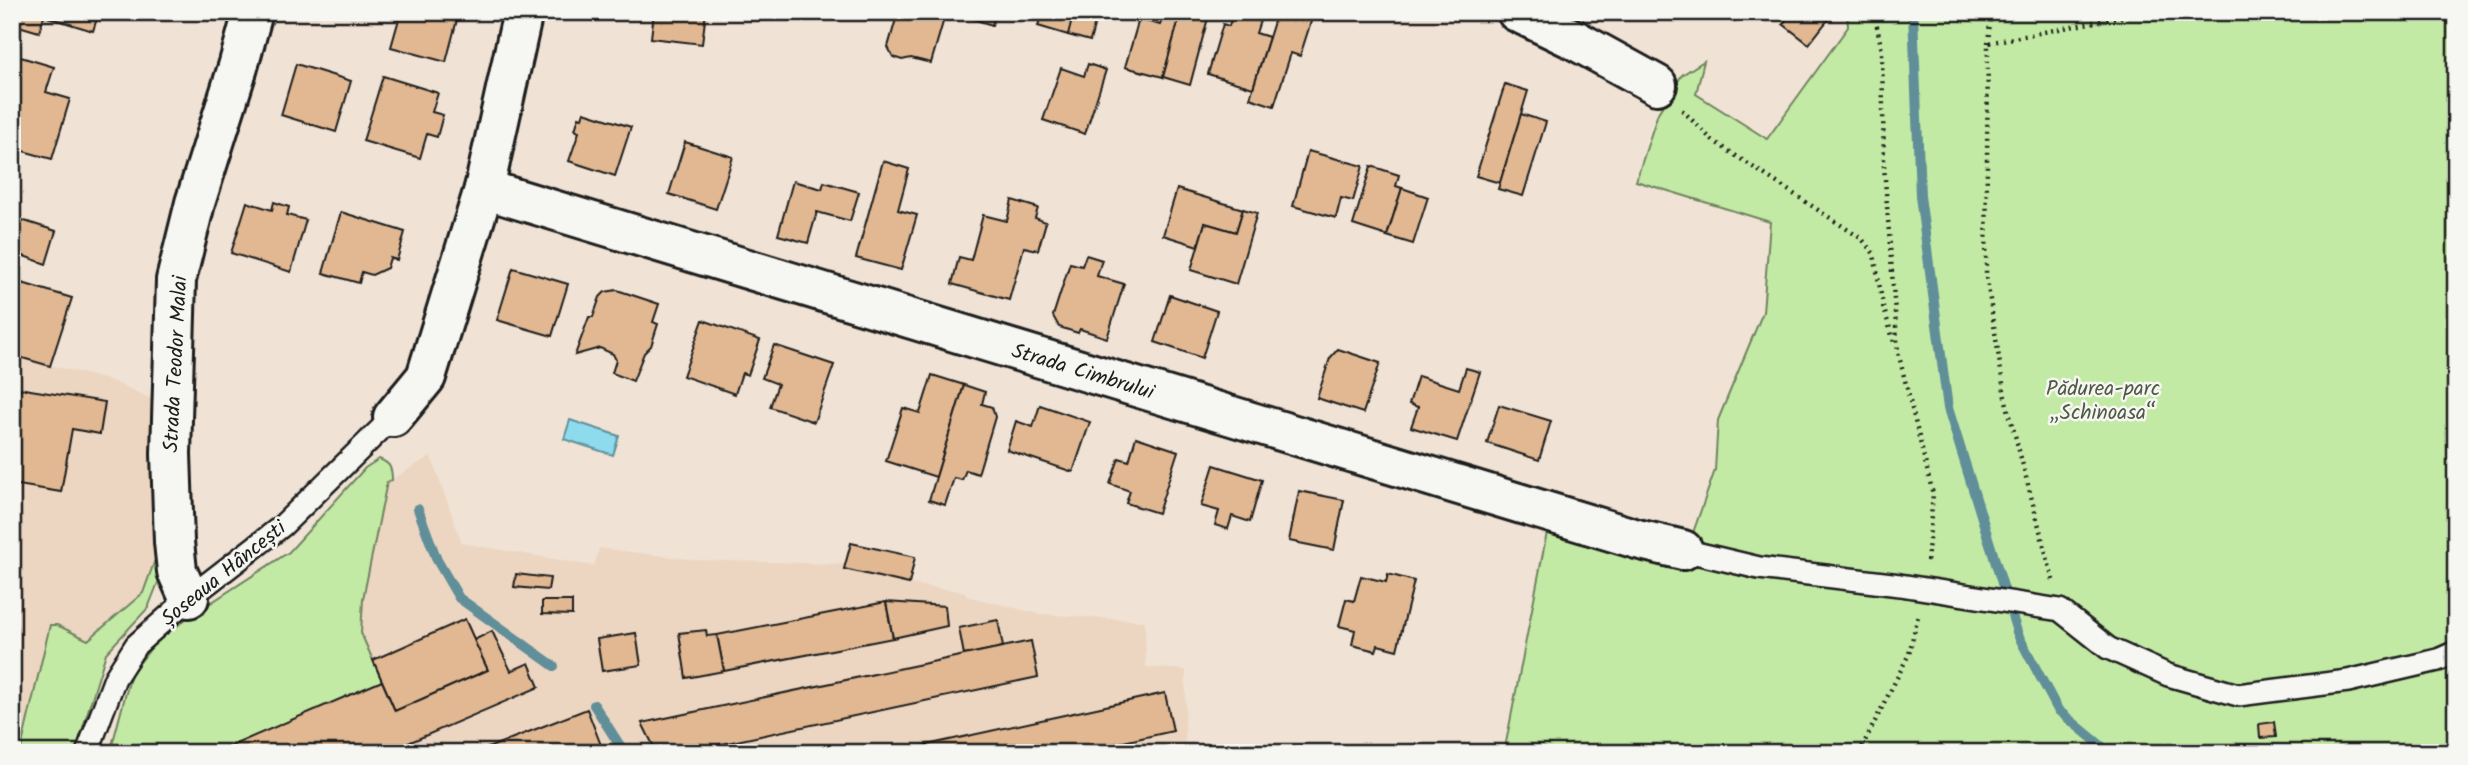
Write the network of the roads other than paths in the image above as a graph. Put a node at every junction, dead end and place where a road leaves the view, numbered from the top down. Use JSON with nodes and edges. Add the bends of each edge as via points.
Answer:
{"nodes":[{"id":1,"x":253,"y":12,"type":"edge"},
{"id":2,"x":523,"y":12,"type":"edge"},
{"id":3,"x":1517,"y":12,"type":"edge"},
{"id":4,"x":1657,"y":85,"type":"road end"},
{"id":5,"x":484,"y":189,"type":"junction"},
{"id":6,"x":393,"y":417,"type":"joint"},
{"id":7,"x":1683,"y":550,"type":"joint"},
{"id":8,"x":189,"y":598,"type":"junction"},
{"id":9,"x":2456,"y":652,"type":"edge"},
{"id":10,"x":86,"y":753,"type":"edge"}],
"edges":[{"from":1,"to":8,"type":"street","name":"Strada Teodor Malai","via":[[176,280],[173,529],[177,571]]},
{"from":2,"to":5,"type":"street"},
{"from":3,"to":4,"type":"street"},
{"from":5,"to":6,"type":"street","via":[[426,377]]},
{"from":5,"to":7,"type":"street","name":"Strada Cimbrului"},
{"from":6,"to":8,"type":"lane","name":"Șoseaua Hâncești","via":[[282,526]]},
{"from":7,"to":9,"type":"lane","via":[[1759,568],[2060,610],[2108,648],[2168,675],[2238,695],[2348,681]]},
{"from":8,"to":10,"type":"lane","name":"Șoseaua Hâncești","via":[[136,645],[114,678]]}]}
